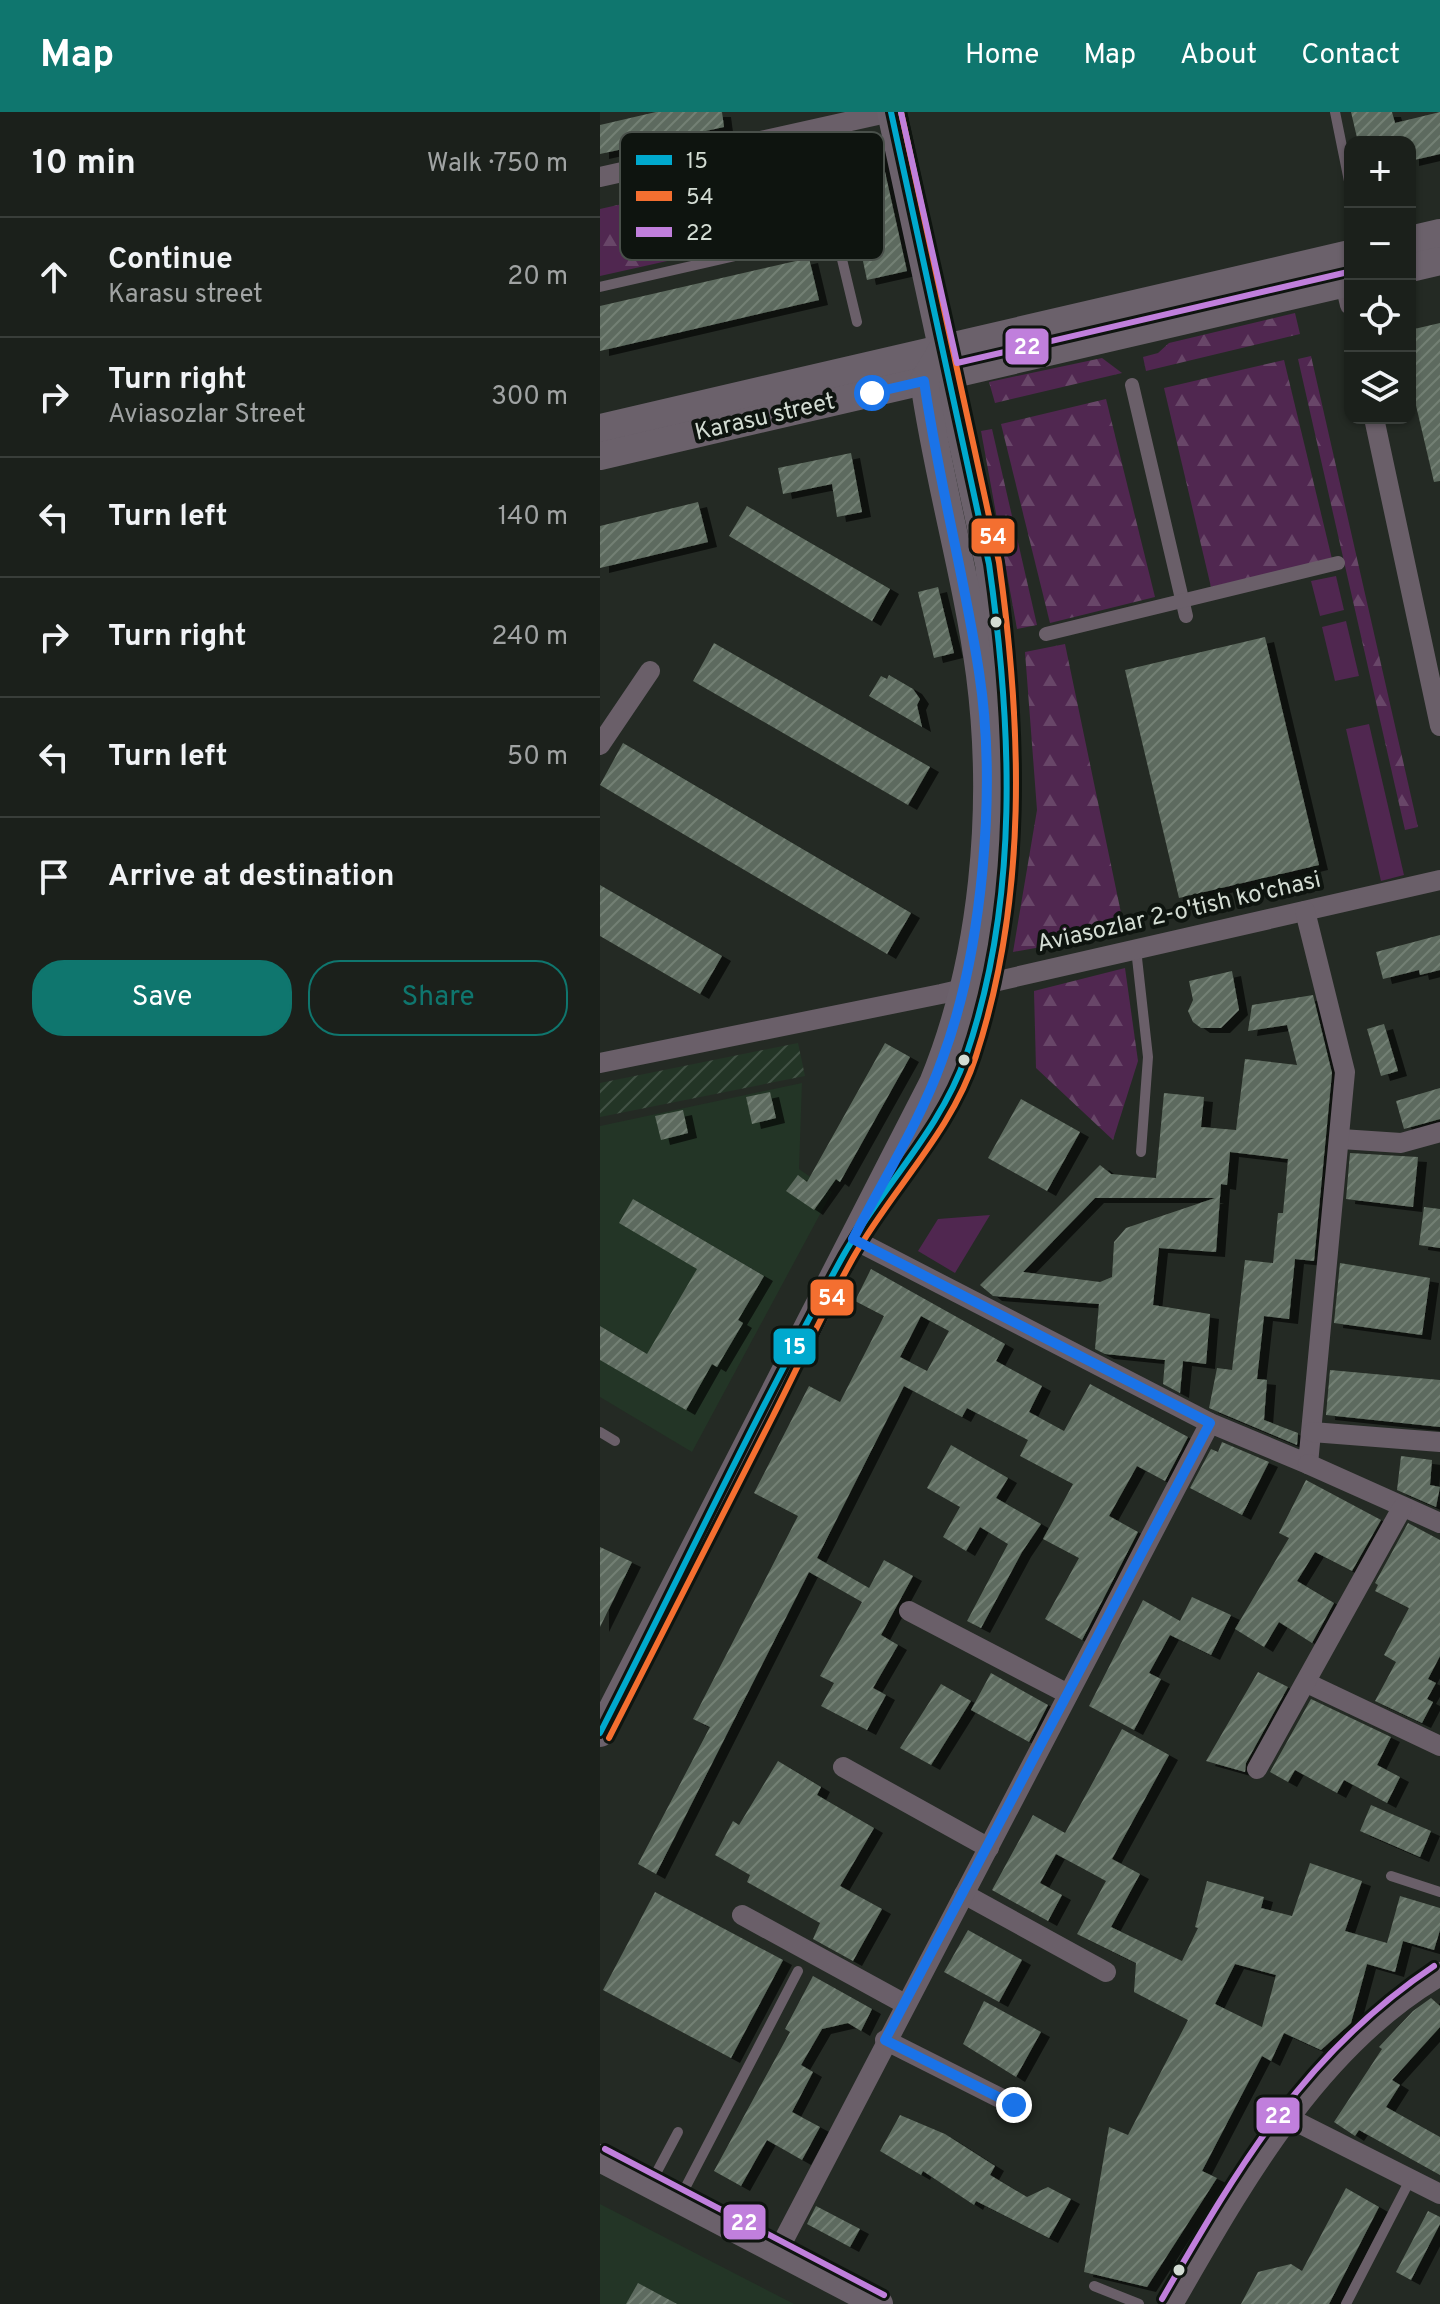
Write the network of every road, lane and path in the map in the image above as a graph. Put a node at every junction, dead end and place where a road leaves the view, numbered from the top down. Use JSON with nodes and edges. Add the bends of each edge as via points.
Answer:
{"nodes":[{"id":1,"x":891,"y":112,"type":"edge"},
{"id":2,"x":1335,"y":112,"type":"edge"},
{"id":3,"x":811,"y":130,"type":"joint"},
{"id":4,"x":802,"y":132,"type":"edge"},
{"id":5,"x":1344,"y":156,"type":"edge"},
{"id":6,"x":620,"y":173,"type":"edge"},
{"id":7,"x":600,"y":177,"type":"edge"},
{"id":8,"x":1440,"y":233,"type":"edge"},
{"id":9,"x":1416,"y":239,"type":"edge"},
{"id":10,"x":1344,"y":256,"type":"edge"},
{"id":11,"x":718,"y":260,"type":"edge"},
{"id":12,"x":842,"y":260,"type":"edge"},
{"id":13,"x":1440,"y":261,"type":"edge"},
{"id":14,"x":1416,"y":267,"type":"edge"},
{"id":15,"x":600,"y":287,"type":"edge"},
{"id":16,"x":1344,"y":291,"type":"edge"},
{"id":17,"x":857,"y":322,"type":"dead end"},
{"id":18,"x":939,"y":368,"type":"junction"},
{"id":19,"x":1132,"y":385,"type":"dead end"},
{"id":20,"x":1375,"y":424,"type":"edge"},
{"id":21,"x":600,"y":428,"type":"edge"},
{"id":22,"x":600,"y":456,"type":"edge"},
{"id":23,"x":1338,"y":563,"type":"dead end"},
{"id":24,"x":1184,"y":608,"type":"junction"},
{"id":25,"x":1046,"y":634,"type":"dead end"},
{"id":26,"x":650,"y":671,"type":"dead end"},
{"id":27,"x":1440,"y":726,"type":"edge"},
{"id":28,"x":600,"y":745,"type":"edge"},
{"id":29,"x":1440,"y":880,"type":"edge"},
{"id":30,"x":1305,"y":911,"type":"junction"},
{"id":31,"x":1136,"y":949,"type":"junction"},
{"id":32,"x":973,"y":986,"type":"junction"},
{"id":33,"x":600,"y":1063,"type":"edge"},
{"id":34,"x":1440,"y":1132,"type":"edge"},
{"id":35,"x":1341,"y":1139,"type":"junction"},
{"id":36,"x":1141,"y":1152,"type":"dead end"},
{"id":37,"x":853,"y":1239,"type":"junction"},
{"id":38,"x":1210,"y":1423,"type":"junction"},
{"id":39,"x":600,"y":1432,"type":"edge"},
{"id":40,"x":1312,"y":1432,"type":"junction"},
{"id":41,"x":615,"y":1441,"type":"dead end"},
{"id":42,"x":1440,"y":1442,"type":"edge"},
{"id":43,"x":1308,"y":1464,"type":"junction"},
{"id":44,"x":1402,"y":1508,"type":"junction"},
{"id":45,"x":1440,"y":1523,"type":"edge"},
{"id":46,"x":909,"y":1611,"type":"dead end"},
{"id":47,"x":1307,"y":1683,"type":"junction"},
{"id":48,"x":1068,"y":1694,"type":"junction"},
{"id":49,"x":600,"y":1733,"type":"edge"},
{"id":50,"x":1440,"y":1746,"type":"edge"},
{"id":51,"x":843,"y":1767,"type":"dead end"},
{"id":52,"x":1257,"y":1769,"type":"dead end"},
{"id":53,"x":989,"y":1848,"type":"junction"},
{"id":54,"x":1391,"y":1876,"type":"dead end"},
{"id":55,"x":1440,"y":1892,"type":"edge"},
{"id":56,"x":964,"y":1894,"type":"junction"},
{"id":57,"x":742,"y":1915,"type":"dead end"},
{"id":58,"x":798,"y":1971,"type":"dead end"},
{"id":59,"x":1106,"y":1972,"type":"dead end"},
{"id":60,"x":1440,"y":1974,"type":"edge"},
{"id":61,"x":905,"y":2004,"type":"junction"},
{"id":62,"x":885,"y":2040,"type":"junction"},
{"id":63,"x":1014,"y":2105,"type":"dead end"},
{"id":64,"x":1289,"y":2118,"type":"junction"},
{"id":65,"x":678,"y":2132,"type":"dead end"},
{"id":66,"x":600,"y":2158,"type":"edge"},
{"id":67,"x":1410,"y":2180,"type":"junction"},
{"id":68,"x":651,"y":2183,"type":"junction"},
{"id":69,"x":1440,"y":2194,"type":"edge"},
{"id":70,"x":680,"y":2198,"type":"junction"},
{"id":71,"x":779,"y":2249,"type":"junction"},
{"id":72,"x":1094,"y":2286,"type":"dead end"},
{"id":73,"x":879,"y":2304,"type":"edge"},
{"id":74,"x":1139,"y":2304,"type":"edge"},
{"id":75,"x":1171,"y":2304,"type":"edge"},
{"id":76,"x":1346,"y":2304,"type":"edge"}],
"edges":[{"from":1,"to":3,"type":"street"},
{"from":1,"to":18,"type":"main road"},
{"from":2,"to":5,"type":"lane"},
{"from":3,"to":4,"type":"street"},
{"from":6,"to":7,"type":"street"},
{"from":8,"to":9,"type":"main road"},
{"from":10,"to":18,"type":"main road","name":"Karasu street"},
{"from":11,"to":15,"type":"lane"},
{"from":12,"to":17,"type":"lane"},
{"from":13,"to":14,"type":"main road"},
{"from":16,"to":18,"type":"main road","name":"Karasu street"},
{"from":18,"to":21,"type":"main road","name":"Karasu street"},
{"from":18,"to":22,"type":"main road","name":"Karasu street"},
{"from":18,"to":32,"type":"main road","via":[[989,564],[1004,681],[1003,843]]},
{"from":19,"to":24,"type":"street"},
{"from":20,"to":27,"type":"street"},
{"from":23,"to":24,"type":"street"},
{"from":24,"to":25,"type":"street"},
{"from":26,"to":28,"type":"street"},
{"from":29,"to":30,"type":"street","name":"Aviasozlar 2-o'tish ko'chasi"},
{"from":30,"to":31,"type":"street","name":"Aviasozlar 2-o'tish ko'chasi"},
{"from":30,"to":35,"type":"street","via":[[1345,1072]]},
{"from":31,"to":32,"type":"street","name":"Aviasozlar 2-o'tish ko'chasi"},
{"from":31,"to":36,"type":"lane","via":[[1148,1057]]},
{"from":32,"to":33,"type":"street","name":"Aviasozlar 2-o'tish ko'chasi"},
{"from":32,"to":37,"type":"main road","via":[[971,1041],[951,1090]]},
{"from":34,"to":35,"type":"street","via":[[1401,1143]]},
{"from":35,"to":40,"type":"street"},
{"from":37,"to":38,"type":"street"},
{"from":37,"to":49,"type":"main road"},
{"from":38,"to":43,"type":"street"},
{"from":38,"to":48,"type":"street"},
{"from":39,"to":41,"type":"lane"},
{"from":40,"to":42,"type":"street"},
{"from":40,"to":43,"type":"street"},
{"from":43,"to":44,"type":"street"},
{"from":44,"to":45,"type":"street"},
{"from":44,"to":47,"type":"street"},
{"from":46,"to":48,"type":"street"},
{"from":47,"to":50,"type":"street"},
{"from":47,"to":52,"type":"street"},
{"from":48,"to":53,"type":"street"},
{"from":51,"to":53,"type":"street"},
{"from":53,"to":56,"type":"street"},
{"from":54,"to":55,"type":"lane"},
{"from":56,"to":59,"type":"street"},
{"from":56,"to":61,"type":"street"},
{"from":57,"to":61,"type":"street"},
{"from":58,"to":70,"type":"lane"},
{"from":60,"to":64,"type":"street","via":[[1334,2059]]},
{"from":61,"to":62,"type":"street"},
{"from":62,"to":63,"type":"street"},
{"from":62,"to":71,"type":"street"},
{"from":64,"to":67,"type":"street"},
{"from":64,"to":75,"type":"street","via":[[1231,2199]]},
{"from":65,"to":68,"type":"lane"},
{"from":66,"to":68,"type":"main road"},
{"from":67,"to":69,"type":"street"},
{"from":67,"to":76,"type":"lane"},
{"from":68,"to":70,"type":"main road"},
{"from":70,"to":71,"type":"main road"},
{"from":71,"to":73,"type":"main road"},
{"from":72,"to":74,"type":"lane"}]}
